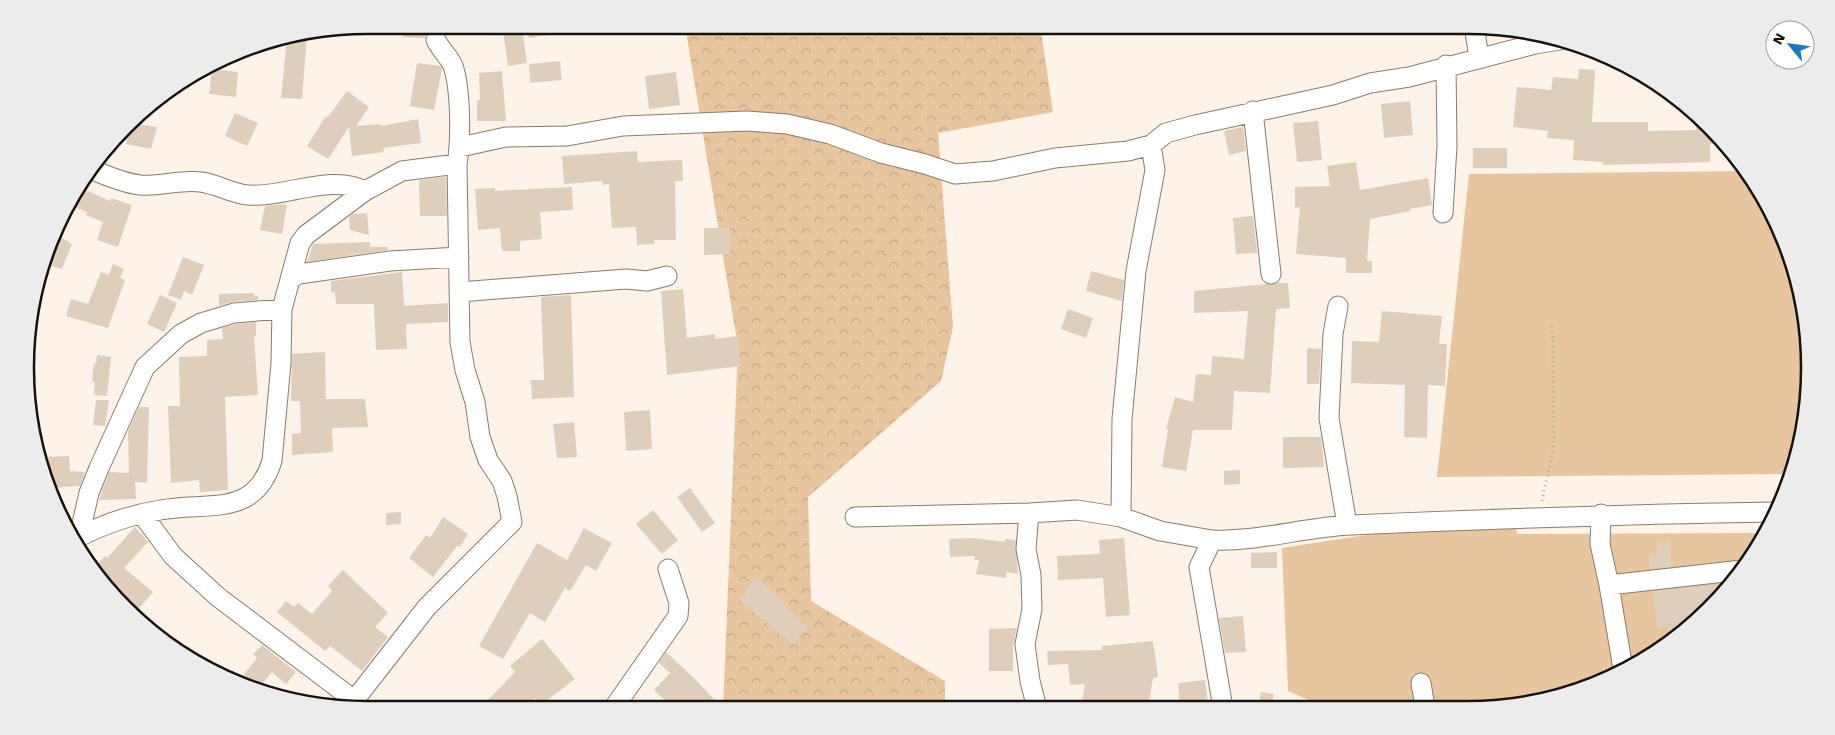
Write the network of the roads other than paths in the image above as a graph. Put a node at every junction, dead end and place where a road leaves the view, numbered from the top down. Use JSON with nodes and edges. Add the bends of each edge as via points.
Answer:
{"nodes":[{"id":1,"x":1475,"y":34,"type":"edge"},
{"id":2,"x":436,"y":40,"type":"dead end"},
{"id":3,"x":1546,"y":43,"type":"edge"},
{"id":4,"x":1479,"y":57,"type":"junction"},
{"id":5,"x":1446,"y":65,"type":"junction"},
{"id":6,"x":1253,"y":111,"type":"junction"},
{"id":7,"x":1151,"y":145,"type":"junction"},
{"id":8,"x":459,"y":156,"type":"junction"},
{"id":9,"x":97,"y":172,"type":"edge"},
{"id":10,"x":364,"y":191,"type":"junction"},
{"id":11,"x":1443,"y":212,"type":"dead end"},
{"id":12,"x":458,"y":257,"type":"junction"},
{"id":13,"x":1271,"y":274,"type":"dead end"},
{"id":14,"x":667,"y":276,"type":"dead end"},
{"id":15,"x":292,"y":278,"type":"junction"},
{"id":16,"x":460,"y":292,"type":"junction"},
{"id":17,"x":1338,"y":306,"type":"dead end"},
{"id":18,"x":282,"y":310,"type":"junction"},
{"id":19,"x":1768,"y":512,"type":"edge"},
{"id":20,"x":1029,"y":513,"type":"junction"},
{"id":21,"x":142,"y":514,"type":"junction"},
{"id":22,"x":1601,"y":514,"type":"junction"},
{"id":23,"x":1121,"y":516,"type":"junction"},
{"id":24,"x":855,"y":517,"type":"dead end"},
{"id":25,"x":1348,"y":526,"type":"junction"},
{"id":26,"x":78,"y":533,"type":"edge"},
{"id":27,"x":80,"y":537,"type":"edge"},
{"id":28,"x":1212,"y":540,"type":"junction"},
{"id":29,"x":668,"y":569,"type":"dead end"},
{"id":30,"x":1732,"y":571,"type":"edge"},
{"id":31,"x":1609,"y":585,"type":"junction"},
{"id":32,"x":1622,"y":663,"type":"edge"},
{"id":33,"x":1421,"y":683,"type":"dead end"},
{"id":34,"x":348,"y":701,"type":"edge"},
{"id":35,"x":354,"y":701,"type":"edge"},
{"id":36,"x":619,"y":701,"type":"edge"},
{"id":37,"x":1035,"y":701,"type":"edge"},
{"id":38,"x":1222,"y":701,"type":"edge"},
{"id":39,"x":1424,"y":701,"type":"edge"}],
"edges":[{"from":1,"to":4,"type":"street"},
{"from":2,"to":8,"type":"street","via":[[452,64],[456,79]]},
{"from":3,"to":4,"type":"street"},
{"from":4,"to":5,"type":"street"},
{"from":5,"to":6,"type":"street","via":[[1409,77]]},
{"from":5,"to":11,"type":"street","via":[[1447,146]]},
{"from":6,"to":7,"type":"street","via":[[1166,133]]},
{"from":6,"to":13,"type":"street"},
{"from":7,"to":8,"type":"street","via":[[1128,151],[1055,158],[993,171],[955,174],[881,153],[830,134],[787,124],[747,121],[623,126],[567,136],[512,136]]},
{"from":7,"to":23,"type":"street","via":[[1155,170],[1136,272],[1122,419]]},
{"from":8,"to":10,"type":"street","via":[[402,171]]},
{"from":8,"to":12,"type":"street"},
{"from":9,"to":10,"type":"street","via":[[142,185],[201,182],[247,196],[325,185]]},
{"from":10,"to":15,"type":"street","via":[[306,235],[300,243]]},
{"from":12,"to":15,"type":"street","via":[[390,261],[299,274]]},
{"from":12,"to":16,"type":"street"},
{"from":14,"to":16,"type":"street","via":[[647,281],[626,279]]},
{"from":15,"to":18,"type":"street"},
{"from":16,"to":35,"type":"street","via":[[460,342],[480,437],[488,460],[502,482],[512,522],[427,606]]},
{"from":17,"to":25,"type":"street","via":[[1333,334],[1329,418]]},
{"from":18,"to":21,"type":"street","via":[[276,432],[272,461],[262,484],[239,502],[223,506],[196,506]]},
{"from":18,"to":26,"type":"street","via":[[234,313],[201,324],[181,334],[145,367],[89,493]]},
{"from":19,"to":22,"type":"street"},
{"from":20,"to":23,"type":"street","via":[[1077,510]]},
{"from":20,"to":24,"type":"street"},
{"from":20,"to":37,"type":"street","via":[[1026,549],[1032,609],[1025,644]]},
{"from":21,"to":27,"type":"street","via":[[117,519]]},
{"from":21,"to":34,"type":"street","via":[[173,556],[218,597]]},
{"from":22,"to":25,"type":"street"},
{"from":22,"to":31,"type":"street","via":[[1600,544]]},
{"from":23,"to":28,"type":"street","via":[[1160,531]]},
{"from":25,"to":28,"type":"street","via":[[1247,540]]},
{"from":28,"to":38,"type":"street","via":[[1199,567]]},
{"from":29,"to":36,"type":"street","via":[[679,603],[678,616]]},
{"from":30,"to":31,"type":"street"},
{"from":31,"to":32,"type":"street"},
{"from":33,"to":39,"type":"street"}]}
